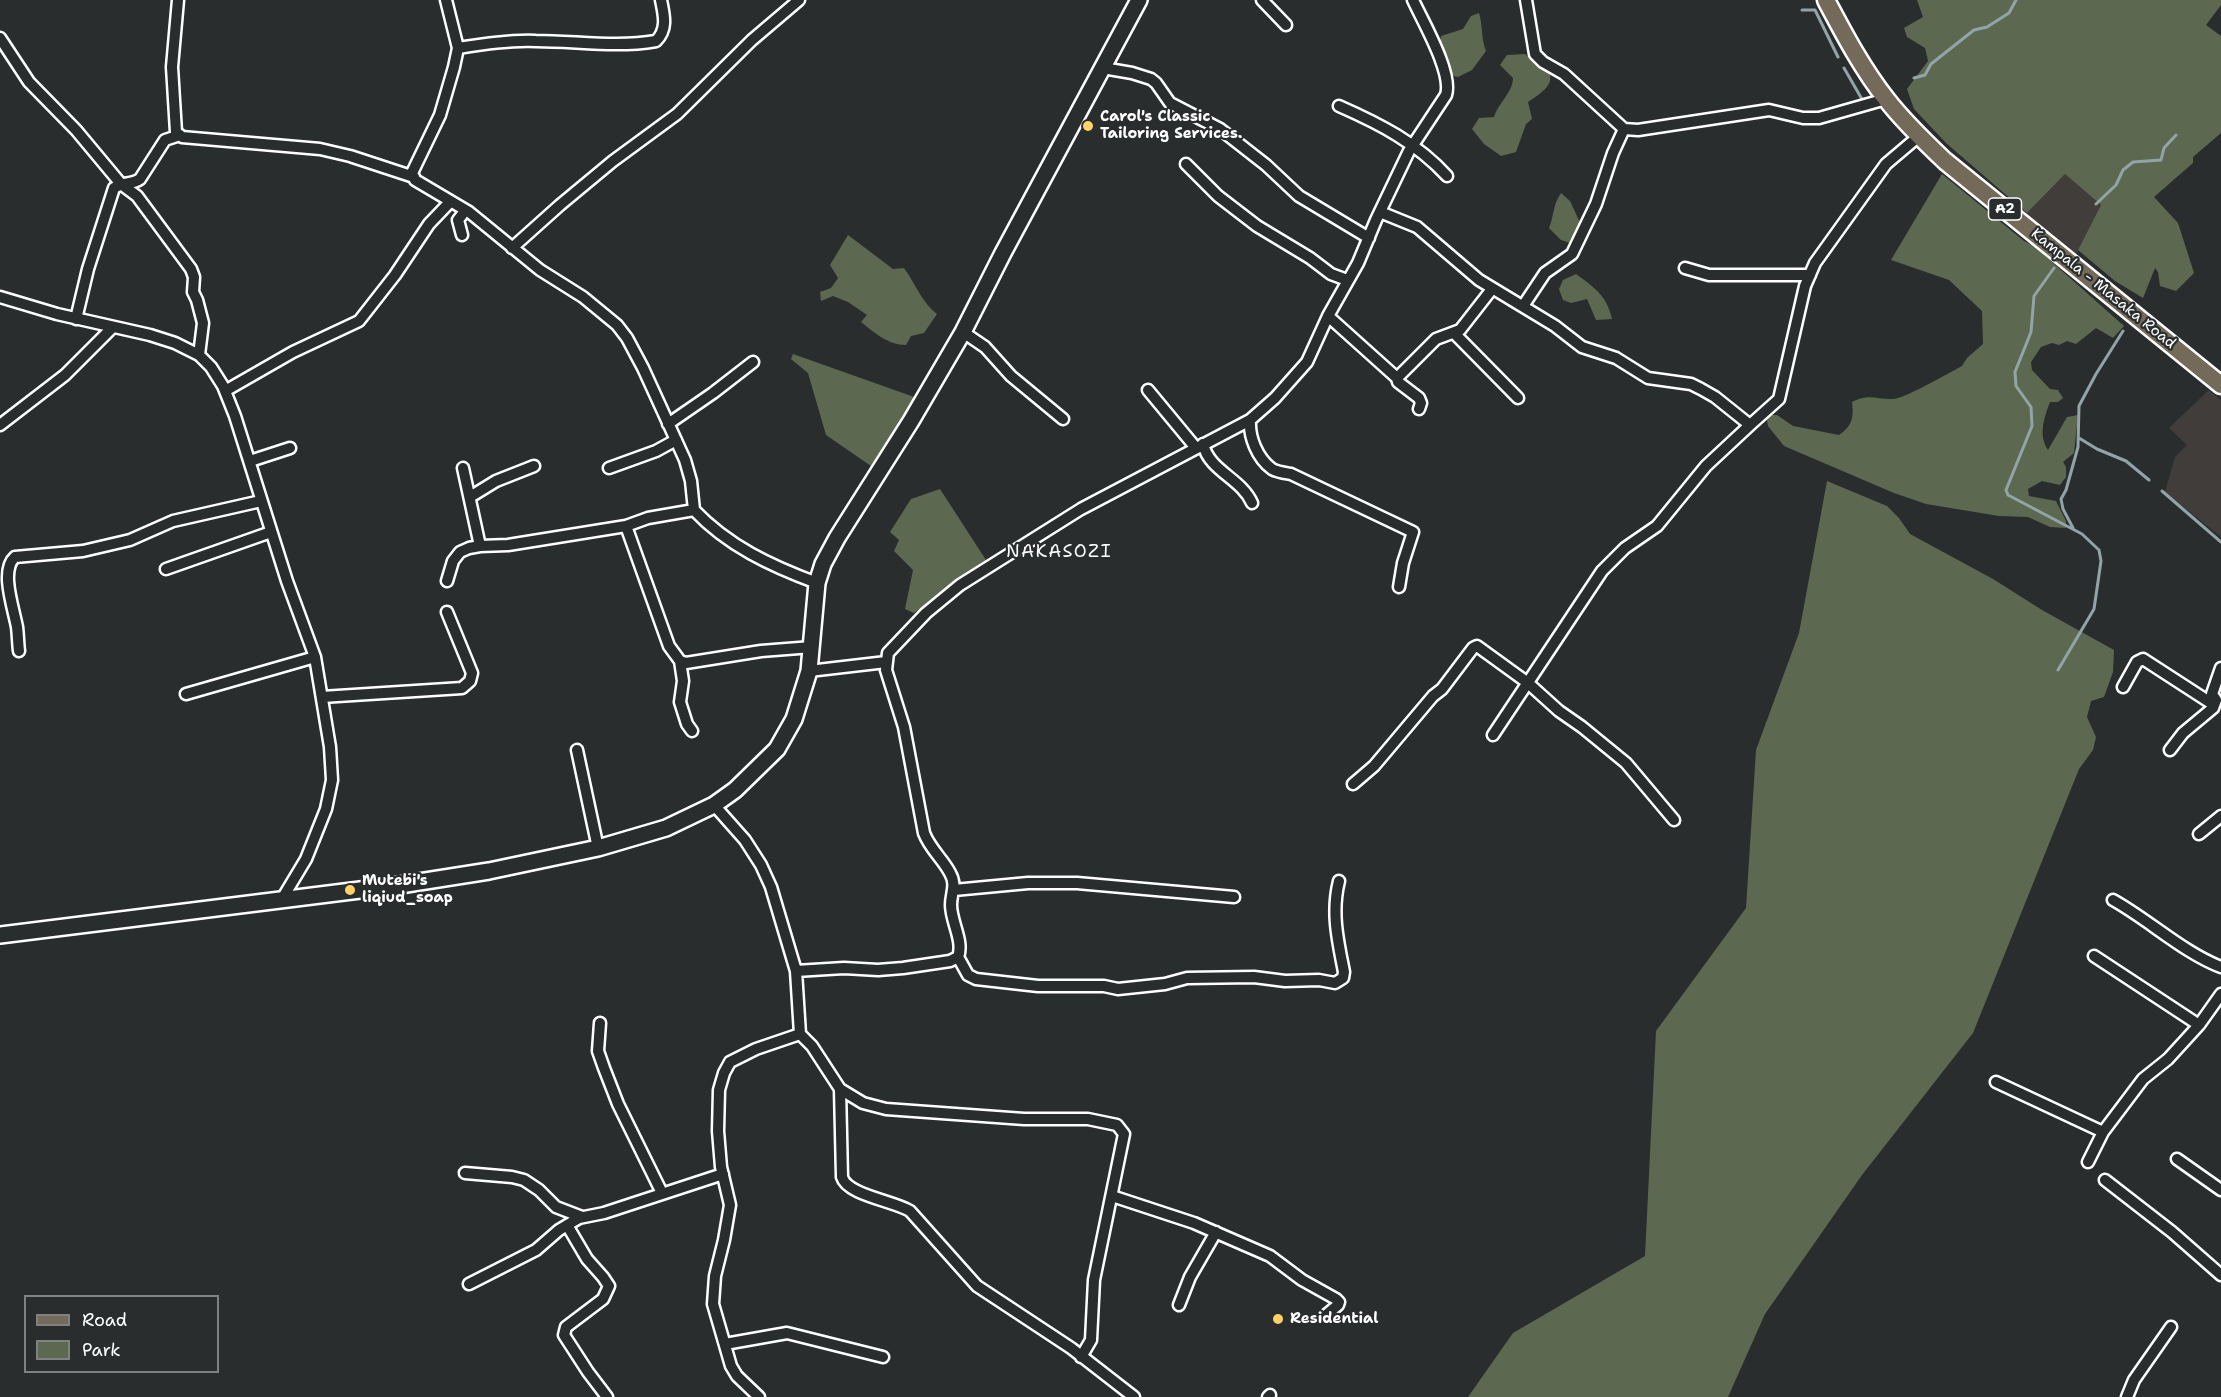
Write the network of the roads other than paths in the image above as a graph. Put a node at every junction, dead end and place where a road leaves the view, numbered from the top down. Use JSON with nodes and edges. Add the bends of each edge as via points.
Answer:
{"nodes":[{"id":1,"x":178,"y":0,"type":"edge"},
{"id":2,"x":446,"y":0,"type":"edge"},
{"id":3,"x":661,"y":0,"type":"edge"},
{"id":4,"x":798,"y":0,"type":"edge"},
{"id":5,"x":1139,"y":0,"type":"edge"},
{"id":6,"x":1262,"y":0,"type":"edge"},
{"id":7,"x":1413,"y":0,"type":"edge"},
{"id":8,"x":1526,"y":0,"type":"edge"},
{"id":9,"x":1826,"y":0,"type":"edge"},
{"id":10,"x":1286,"y":26,"type":"dead end"},
{"id":11,"x":0,"y":38,"type":"edge"},
{"id":12,"x":458,"y":48,"type":"junction"},
{"id":13,"x":1103,"y":68,"type":"junction"},
{"id":14,"x":1886,"y":99,"type":"junction"},
{"id":15,"x":1339,"y":105,"type":"dead end"},
{"id":16,"x":1624,"y":129,"type":"junction"},
{"id":17,"x":180,"y":135,"type":"junction"},
{"id":18,"x":1919,"y":136,"type":"junction"},
{"id":19,"x":1413,"y":145,"type":"junction"},
{"id":20,"x":1186,"y":164,"type":"dead end"},
{"id":21,"x":1447,"y":176,"type":"dead end"},
{"id":22,"x":414,"y":177,"type":"junction"},
{"id":23,"x":121,"y":184,"type":"junction"},
{"id":24,"x":450,"y":202,"type":"junction"},
{"id":25,"x":465,"y":211,"type":"junction"},
{"id":26,"x":1380,"y":212,"type":"junction"},
{"id":27,"x":462,"y":236,"type":"dead end"},
{"id":28,"x":1369,"y":238,"type":"junction"},
{"id":29,"x":512,"y":248,"type":"junction"},
{"id":30,"x":1684,"y":268,"type":"dead end"},
{"id":31,"x":1810,"y":275,"type":"junction"},
{"id":32,"x":1347,"y":280,"type":"junction"},
{"id":33,"x":1492,"y":289,"type":"junction"},
{"id":34,"x":0,"y":297,"type":"edge"},
{"id":35,"x":1523,"y":306,"type":"junction"},
{"id":36,"x":1328,"y":316,"type":"junction"},
{"id":37,"x":76,"y":319,"type":"junction"},
{"id":38,"x":113,"y":327,"type":"junction"},
{"id":39,"x":963,"y":332,"type":"junction"},
{"id":40,"x":1454,"y":333,"type":"junction"},
{"id":41,"x":199,"y":356,"type":"junction"},
{"id":42,"x":753,"y":362,"type":"dead end"},
{"id":43,"x":1397,"y":378,"type":"junction"},
{"id":44,"x":2221,"y":385,"type":"edge"},
{"id":45,"x":1148,"y":390,"type":"dead end"},
{"id":46,"x":225,"y":391,"type":"junction"},
{"id":47,"x":1518,"y":398,"type":"dead end"},
{"id":48,"x":1419,"y":409,"type":"dead end"},
{"id":49,"x":1064,"y":419,"type":"dead end"},
{"id":50,"x":1250,"y":420,"type":"junction"},
{"id":51,"x":668,"y":424,"type":"junction"},
{"id":52,"x":0,"y":425,"type":"edge"},
{"id":53,"x":1750,"y":425,"type":"junction"},
{"id":54,"x":676,"y":440,"type":"junction"},
{"id":55,"x":1199,"y":446,"type":"junction"},
{"id":56,"x":290,"y":448,"type":"dead end"},
{"id":57,"x":250,"y":461,"type":"junction"},
{"id":58,"x":534,"y":466,"type":"dead end"},
{"id":59,"x":463,"y":468,"type":"dead end"},
{"id":60,"x":609,"y":468,"type":"dead end"},
{"id":61,"x":470,"y":497,"type":"junction"},
{"id":62,"x":261,"y":501,"type":"junction"},
{"id":63,"x":1252,"y":503,"type":"dead end"},
{"id":64,"x":694,"y":510,"type":"junction"},
{"id":65,"x":626,"y":526,"type":"junction"},
{"id":66,"x":271,"y":532,"type":"junction"},
{"id":67,"x":480,"y":546,"type":"junction"},
{"id":68,"x":166,"y":569,"type":"dead end"},
{"id":69,"x":447,"y":581,"type":"dead end"},
{"id":70,"x":817,"y":583,"type":"junction"},
{"id":71,"x":1399,"y":587,"type":"dead end"},
{"id":72,"x":447,"y":612,"type":"dead end"},
{"id":73,"x":812,"y":647,"type":"junction"},
{"id":74,"x":19,"y":651,"type":"dead end"},
{"id":75,"x":315,"y":657,"type":"junction"},
{"id":76,"x":680,"y":662,"type":"junction"},
{"id":77,"x":886,"y":662,"type":"junction"},
{"id":78,"x":2221,"y":668,"type":"edge"},
{"id":79,"x":809,"y":671,"type":"junction"},
{"id":80,"x":1528,"y":683,"type":"junction"},
{"id":81,"x":2123,"y":687,"type":"dead end"},
{"id":82,"x":186,"y":694,"type":"dead end"},
{"id":83,"x":322,"y":697,"type":"junction"},
{"id":84,"x":2217,"y":703,"type":"edge"},
{"id":85,"x":692,"y":731,"type":"dead end"},
{"id":86,"x":1493,"y":735,"type":"dead end"},
{"id":87,"x":577,"y":750,"type":"dead end"},
{"id":88,"x":2170,"y":750,"type":"dead end"},
{"id":89,"x":1353,"y":783,"type":"dead end"},
{"id":90,"x":714,"y":805,"type":"junction"},
{"id":91,"x":2221,"y":816,"type":"edge"},
{"id":92,"x":1674,"y":820,"type":"dead end"},
{"id":93,"x":2199,"y":834,"type":"dead end"},
{"id":94,"x":598,"y":848,"type":"junction"},
{"id":95,"x":1339,"y":881,"type":"dead end"},
{"id":96,"x":954,"y":890,"type":"junction"},
{"id":97,"x":1234,"y":897,"type":"dead end"},
{"id":98,"x":282,"y":899,"type":"junction"},
{"id":99,"x":2113,"y":900,"type":"dead end"},
{"id":100,"x":0,"y":935,"type":"edge"},
{"id":101,"x":2094,"y":956,"type":"dead end"},
{"id":102,"x":958,"y":957,"type":"junction"},
{"id":103,"x":2221,"y":968,"type":"edge"},
{"id":104,"x":796,"y":971,"type":"junction"},
{"id":105,"x":2221,"y":994,"type":"edge"},
{"id":106,"x":600,"y":1023,"type":"dead end"},
{"id":107,"x":2199,"y":1025,"type":"junction"},
{"id":108,"x":800,"y":1034,"type":"junction"},
{"id":109,"x":1996,"y":1082,"type":"dead end"},
{"id":110,"x":840,"y":1089,"type":"junction"},
{"id":111,"x":2103,"y":1132,"type":"junction"},
{"id":112,"x":2177,"y":1159,"type":"dead end"},
{"id":113,"x":2088,"y":1162,"type":"dead end"},
{"id":114,"x":465,"y":1173,"type":"dead end"},
{"id":115,"x":723,"y":1174,"type":"junction"},
{"id":116,"x":2105,"y":1180,"type":"dead end"},
{"id":117,"x":2221,"y":1190,"type":"edge"},
{"id":118,"x":662,"y":1192,"type":"junction"},
{"id":119,"x":1112,"y":1196,"type":"junction"},
{"id":120,"x":582,"y":1217,"type":"junction"},
{"id":121,"x":567,"y":1225,"type":"junction"},
{"id":122,"x":1216,"y":1232,"type":"junction"},
{"id":123,"x":2221,"y":1275,"type":"edge"},
{"id":124,"x":469,"y":1284,"type":"dead end"},
{"id":125,"x":1179,"y":1305,"type":"dead end"},
{"id":126,"x":1326,"y":1315,"type":"dead end"},
{"id":127,"x":2171,"y":1327,"type":"dead end"},
{"id":128,"x":725,"y":1344,"type":"junction"},
{"id":129,"x":883,"y":1357,"type":"dead end"},
{"id":130,"x":1081,"y":1357,"type":"junction"},
{"id":131,"x":607,"y":1397,"type":"edge"},
{"id":132,"x":759,"y":1397,"type":"edge"},
{"id":133,"x":1134,"y":1397,"type":"edge"},
{"id":134,"x":2127,"y":1397,"type":"edge"}],
"edges":[{"from":1,"to":17,"type":"street","via":[[172,68],[176,132]]},
{"from":2,"to":12,"type":"street"},
{"from":3,"to":12,"type":"street","via":[[664,28],[656,40],[604,45],[507,41]]},
{"from":4,"to":29,"type":"street","via":[[677,114],[613,161]]},
{"from":5,"to":13,"type":"street"},
{"from":6,"to":10,"type":"street"},
{"from":7,"to":19,"type":"street","via":[[1449,88]]},
{"from":8,"to":16,"type":"street","via":[[1535,54],[1564,74]]},
{"from":9,"to":14,"type":"main road","name":"Kampala - Masaka Road","number":"A2","via":[[1849,45]]},
{"from":11,"to":23,"type":"street","via":[[29,82]]},
{"from":12,"to":22,"type":"street","via":[[440,115],[416,162]]},
{"from":13,"to":28,"type":"street","via":[[1151,79],[1170,103],[1220,129],[1299,196]]},
{"from":13,"to":39,"type":"street"},
{"from":14,"to":16,"type":"street","via":[[1820,118],[1769,110]]},
{"from":14,"to":18,"type":"main road","name":"Kampala - Masaka Road","number":"A2"},
{"from":15,"to":19,"type":"street"},
{"from":16,"to":35,"type":"street","via":[[1572,254],[1545,273]]},
{"from":17,"to":22,"type":"street","via":[[320,149]]},
{"from":17,"to":23,"type":"street","via":[[165,140],[140,179]]},
{"from":18,"to":31,"type":"street","via":[[1886,164],[1831,239]]},
{"from":18,"to":44,"type":"main road","name":"Kampala - Masaka Road","number":"A2"},
{"from":19,"to":21,"type":"street"},
{"from":19,"to":26,"type":"street"},
{"from":20,"to":32,"type":"street","via":[[1218,196],[1257,226],[1330,274]]},
{"from":22,"to":24,"type":"street"},
{"from":23,"to":37,"type":"street","via":[[114,188]]},
{"from":23,"to":41,"type":"street","via":[[137,196],[191,269],[193,292],[203,323]]},
{"from":24,"to":25,"type":"street"},
{"from":24,"to":46,"type":"street","via":[[359,321],[293,352]]},
{"from":25,"to":27,"type":"street","via":[[458,220]]},
{"from":25,"to":29,"type":"street"},
{"from":26,"to":28,"type":"street"},
{"from":26,"to":33,"type":"street","via":[[1417,227]]},
{"from":28,"to":32,"type":"street"},
{"from":29,"to":51,"type":"street","via":[[617,325],[643,368]]},
{"from":30,"to":31,"type":"street","via":[[1726,276]]},
{"from":31,"to":53,"type":"street","via":[[1779,399]]},
{"from":32,"to":36,"type":"street"},
{"from":33,"to":35,"type":"street"},
{"from":33,"to":40,"type":"street"},
{"from":34,"to":37,"type":"street"},
{"from":35,"to":53,"type":"street","via":[[1582,347],[1616,358],[1648,378],[1701,389]]},
{"from":36,"to":43,"type":"street"},
{"from":36,"to":50,"type":"street","via":[[1307,362]]},
{"from":37,"to":38,"type":"street"},
{"from":38,"to":41,"type":"street","via":[[175,343]]},
{"from":38,"to":52,"type":"street","via":[[65,375]]},
{"from":39,"to":49,"type":"street"},
{"from":39,"to":70,"type":"street","via":[[837,538]]},
{"from":40,"to":43,"type":"street","via":[[1436,339]]},
{"from":40,"to":47,"type":"street"},
{"from":41,"to":46,"type":"street"},
{"from":42,"to":51,"type":"street"},
{"from":43,"to":48,"type":"street","via":[[1419,398]]},
{"from":45,"to":55,"type":"street"},
{"from":46,"to":57,"type":"street"},
{"from":50,"to":55,"type":"street"},
{"from":50,"to":71,"type":"street","via":[[1249,432],[1262,459],[1274,470],[1413,532]]},
{"from":51,"to":54,"type":"street"},
{"from":53,"to":80,"type":"street","via":[[1707,466],[1657,526],[1611,561]]},
{"from":54,"to":60,"type":"street"},
{"from":54,"to":64,"type":"street","via":[[691,481]]},
{"from":55,"to":63,"type":"street","via":[[1210,461],[1248,493]]},
{"from":55,"to":77,"type":"street","via":[[1081,508],[960,585],[892,648]]},
{"from":56,"to":57,"type":"street"},
{"from":57,"to":62,"type":"street"},
{"from":58,"to":61,"type":"street","via":[[496,481]]},
{"from":59,"to":61,"type":"street"},
{"from":61,"to":67,"type":"street"},
{"from":62,"to":66,"type":"street"},
{"from":62,"to":74,"type":"street","via":[[174,521],[130,540],[7,561],[3,568],[4,586]]},
{"from":64,"to":65,"type":"street"},
{"from":64,"to":70,"type":"street","via":[[730,542],[763,561]]},
{"from":65,"to":67,"type":"street"},
{"from":65,"to":76,"type":"street","via":[[669,646]]},
{"from":66,"to":68,"type":"street"},
{"from":66,"to":75,"type":"street"},
{"from":67,"to":69,"type":"street","via":[[460,552]]},
{"from":70,"to":73,"type":"street"},
{"from":72,"to":83,"type":"street","via":[[472,673],[462,688]]},
{"from":73,"to":76,"type":"street"},
{"from":73,"to":79,"type":"street"},
{"from":75,"to":82,"type":"street"},
{"from":75,"to":83,"type":"street"},
{"from":76,"to":85,"type":"street","via":[[680,702]]},
{"from":77,"to":79,"type":"street"},
{"from":77,"to":96,"type":"street","via":[[904,727],[924,833],[929,846],[950,872]]},
{"from":78,"to":84,"type":"street","via":[[2212,694]]},
{"from":79,"to":90,"type":"street","via":[[795,719],[777,749]]},
{"from":80,"to":86,"type":"street"},
{"from":80,"to":89,"type":"street","via":[[1482,648],[1473,648],[1374,766]]},
{"from":80,"to":92,"type":"street","via":[[1626,762]]},
{"from":81,"to":84,"type":"street","via":[[2137,662],[2143,659]]},
{"from":83,"to":98,"type":"street","via":[[332,780],[326,809],[306,859]]},
{"from":84,"to":88,"type":"street"},
{"from":87,"to":94,"type":"street"},
{"from":90,"to":94,"type":"street","via":[[666,828]]},
{"from":90,"to":104,"type":"street","via":[[745,840],[771,887]]},
{"from":91,"to":93,"type":"street"},
{"from":94,"to":98,"type":"street","via":[[489,871]]},
{"from":95,"to":102,"type":"street","via":[[1335,933],[1344,972],[1343,978],[1335,983],[1254,977],[1187,978],[1118,989],[1038,986],[976,979],[968,975]]},
{"from":96,"to":97,"type":"street","via":[[1077,883]]},
{"from":96,"to":102,"type":"street","via":[[951,905],[960,949]]},
{"from":98,"to":100,"type":"street"},
{"from":99,"to":103,"type":"street"},
{"from":101,"to":107,"type":"street"},
{"from":102,"to":104,"type":"street","via":[[903,968]]},
{"from":104,"to":108,"type":"street"},
{"from":105,"to":107,"type":"street"},
{"from":106,"to":118,"type":"street","via":[[598,1051],[604,1068]]},
{"from":107,"to":111,"type":"street","via":[[2144,1079]]},
{"from":108,"to":110,"type":"street"},
{"from":108,"to":115,"type":"street","via":[[741,1056],[730,1062],[723,1073],[718,1131]]},
{"from":109,"to":111,"type":"street"},
{"from":110,"to":119,"type":"street","via":[[863,1103],[886,1109],[1024,1119],[1088,1119],[1117,1125],[1124,1134]]},
{"from":110,"to":130,"type":"street","via":[[844,1182],[868,1196],[910,1211],[977,1286]]},
{"from":111,"to":113,"type":"street"},
{"from":112,"to":117,"type":"street"},
{"from":114,"to":120,"type":"street","via":[[524,1180],[556,1207]]},
{"from":115,"to":118,"type":"street"},
{"from":115,"to":128,"type":"street","via":[[730,1205],[712,1304]]},
{"from":116,"to":123,"type":"street"},
{"from":118,"to":120,"type":"street"},
{"from":119,"to":122,"type":"street"},
{"from":119,"to":130,"type":"street","via":[[1094,1280],[1091,1340]]},
{"from":120,"to":121,"type":"street"},
{"from":121,"to":124,"type":"street","via":[[536,1250]]},
{"from":121,"to":131,"type":"street","via":[[609,1286],[603,1299],[566,1327],[564,1335]]},
{"from":122,"to":125,"type":"street"},
{"from":122,"to":126,"type":"street","via":[[1270,1256],[1336,1299],[1338,1305]]},
{"from":127,"to":134,"type":"street","via":[[2134,1380]]},
{"from":128,"to":129,"type":"street","via":[[787,1333]]},
{"from":128,"to":132,"type":"street","via":[[737,1376]]},
{"from":130,"to":133,"type":"street"}]}
